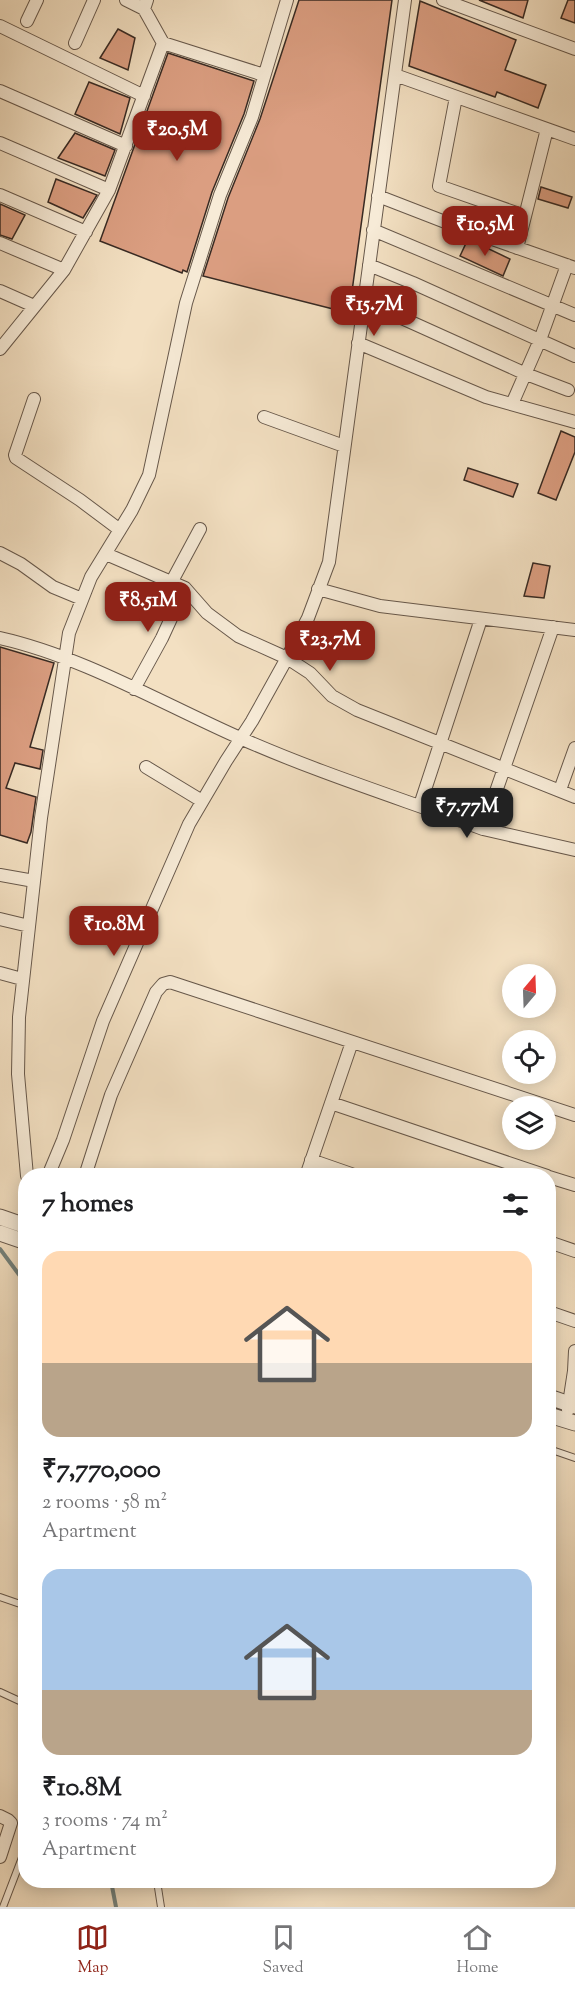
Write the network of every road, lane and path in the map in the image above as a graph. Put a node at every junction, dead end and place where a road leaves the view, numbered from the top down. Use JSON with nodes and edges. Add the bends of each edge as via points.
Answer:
{"nodes":[{"id":1,"x":37,"y":0,"type":"edge"},
{"id":2,"x":94,"y":0,"type":"edge"},
{"id":3,"x":126,"y":0,"type":"edge"},
{"id":4,"x":287,"y":0,"type":"edge"},
{"id":5,"x":405,"y":0,"type":"edge"},
{"id":6,"x":443,"y":0,"type":"edge"},
{"id":7,"x":146,"y":4,"type":"edge"},
{"id":8,"x":27,"y":21,"type":"dead end"},
{"id":9,"x":0,"y":26,"type":"edge"},
{"id":10,"x":75,"y":43,"type":"dead end"},
{"id":11,"x":163,"y":43,"type":"junction"},
{"id":12,"x":575,"y":49,"type":"edge"},
{"id":13,"x":264,"y":75,"type":"junction"},
{"id":14,"x":395,"y":75,"type":"junction"},
{"id":15,"x":0,"y":91,"type":"edge"},
{"id":16,"x":144,"y":96,"type":"junction"},
{"id":17,"x":456,"y":96,"type":"junction"},
{"id":18,"x":547,"y":129,"type":"junction"},
{"id":19,"x":575,"y":139,"type":"edge"},
{"id":20,"x":0,"y":143,"type":"edge"},
{"id":21,"x":126,"y":146,"type":"junction"},
{"id":22,"x":109,"y":190,"type":"junction"},
{"id":23,"x":0,"y":195,"type":"edge"},
{"id":24,"x":378,"y":196,"type":"junction"},
{"id":25,"x":525,"y":216,"type":"junction"},
{"id":26,"x":373,"y":230,"type":"junction"},
{"id":27,"x":86,"y":232,"type":"junction"},
{"id":28,"x":0,"y":243,"type":"edge"},
{"id":29,"x":516,"y":248,"type":"junction"},
{"id":30,"x":369,"y":265,"type":"junction"},
{"id":31,"x":571,"y":267,"type":"edge"},
{"id":32,"x":64,"y":270,"type":"junction"},
{"id":33,"x":0,"y":291,"type":"edge"},
{"id":34,"x":364,"y":302,"type":"junction"},
{"id":35,"x":34,"y":306,"type":"junction"},
{"id":36,"x":552,"y":306,"type":"junction"},
{"id":37,"x":575,"y":315,"type":"edge"},
{"id":38,"x":540,"y":340,"type":"junction"},
{"id":39,"x":358,"y":343,"type":"junction"},
{"id":40,"x":0,"y":349,"type":"edge"},
{"id":41,"x":575,"y":356,"type":"edge"},
{"id":42,"x":526,"y":374,"type":"junction"},
{"id":43,"x":568,"y":390,"type":"dead end"},
{"id":44,"x":34,"y":399,"type":"dead end"},
{"id":45,"x":512,"y":404,"type":"junction"},
{"id":46,"x":264,"y":417,"type":"dead end"},
{"id":47,"x":575,"y":422,"type":"edge"},
{"id":48,"x":344,"y":446,"type":"junction"},
{"id":49,"x":200,"y":528,"type":"dead end"},
{"id":50,"x":120,"y":530,"type":"junction"},
{"id":51,"x":0,"y":554,"type":"edge"},
{"id":52,"x":106,"y":554,"type":"junction"},
{"id":53,"x":171,"y":583,"type":"junction"},
{"id":54,"x":185,"y":588,"type":"junction"},
{"id":55,"x":318,"y":589,"type":"junction"},
{"id":56,"x":82,"y":599,"type":"junction"},
{"id":57,"x":481,"y":619,"type":"junction"},
{"id":58,"x":553,"y":627,"type":"junction"},
{"id":59,"x":575,"y":630,"type":"edge"},
{"id":60,"x":0,"y":638,"type":"edge"},
{"id":61,"x":65,"y":658,"type":"junction"},
{"id":62,"x":287,"y":658,"type":"junction"},
{"id":63,"x":134,"y":689,"type":"junction"},
{"id":64,"x":241,"y":738,"type":"junction"},
{"id":65,"x":440,"y":742,"type":"junction"},
{"id":66,"x":575,"y":748,"type":"edge"},
{"id":67,"x":146,"y":767,"type":"dead end"},
{"id":68,"x":504,"y":767,"type":"junction"},
{"id":69,"x":560,"y":790,"type":"junction"},
{"id":70,"x":575,"y":797,"type":"edge"},
{"id":71,"x":202,"y":801,"type":"junction"},
{"id":72,"x":420,"y":805,"type":"junction"},
{"id":73,"x":483,"y":829,"type":"junction"},
{"id":74,"x":575,"y":850,"type":"edge"},
{"id":75,"x":0,"y":875,"type":"edge"},
{"id":76,"x":34,"y":881,"type":"junction"},
{"id":77,"x":0,"y":919,"type":"edge"},
{"id":78,"x":29,"y":926,"type":"junction"},
{"id":79,"x":0,"y":973,"type":"edge"},
{"id":80,"x":22,"y":979,"type":"junction"},
{"id":81,"x":352,"y":1042,"type":"junction"},
{"id":82,"x":331,"y":1103,"type":"junction"},
{"id":83,"x":575,"y":1115,"type":"edge"},
{"id":84,"x":311,"y":1160,"type":"junction"},
{"id":85,"x":26,"y":1168,"type":"edge"},
{"id":86,"x":51,"y":1168,"type":"edge"},
{"id":87,"x":88,"y":1168,"type":"edge"},
{"id":88,"x":308,"y":1168,"type":"edge"},
{"id":89,"x":334,"y":1168,"type":"edge"},
{"id":90,"x":524,"y":1168,"type":"edge"},
{"id":91,"x":556,"y":1179,"type":"edge"},
{"id":92,"x":575,"y":1185,"type":"edge"},
{"id":93,"x":0,"y":1217,"type":"edge"},
{"id":94,"x":18,"y":1233,"type":"edge"},
{"id":95,"x":556,"y":1244,"type":"edge"},
{"id":96,"x":575,"y":1251,"type":"edge"},
{"id":97,"x":556,"y":1314,"type":"edge"},
{"id":98,"x":575,"y":1321,"type":"edge"},
{"id":99,"x":575,"y":1351,"type":"edge"},
{"id":100,"x":556,"y":1399,"type":"edge"},
{"id":101,"x":572,"y":1405,"type":"edge"},
{"id":102,"x":570,"y":1421,"type":"edge"},
{"id":103,"x":556,"y":1451,"type":"edge"},
{"id":104,"x":575,"y":1458,"type":"edge"},
{"id":105,"x":0,"y":1597,"type":"edge"},
{"id":106,"x":18,"y":1603,"type":"edge"},
{"id":107,"x":0,"y":1692,"type":"edge"},
{"id":108,"x":18,"y":1700,"type":"edge"},
{"id":109,"x":0,"y":1816,"type":"edge"},
{"id":110,"x":0,"y":1857,"type":"edge"},
{"id":111,"x":18,"y":1868,"type":"edge"},
{"id":112,"x":158,"y":1888,"type":"edge"},
{"id":113,"x":3,"y":1907,"type":"edge"},
{"id":114,"x":161,"y":1907,"type":"edge"}],
"edges":[{"from":1,"to":8,"type":"street"},
{"from":2,"to":10,"type":"street"},
{"from":3,"to":7,"type":"street"},
{"from":4,"to":13,"type":"street"},
{"from":5,"to":14,"type":"street"},
{"from":6,"to":12,"type":"street"},
{"from":7,"to":11,"type":"street"},
{"from":9,"to":16,"type":"street"},
{"from":11,"to":13,"type":"street"},
{"from":11,"to":16,"type":"street"},
{"from":13,"to":50,"type":"street","via":[[186,303],[149,475]]},
{"from":14,"to":17,"type":"street"},
{"from":14,"to":24,"type":"street"},
{"from":15,"to":21,"type":"street"},
{"from":16,"to":21,"type":"street"},
{"from":17,"to":18,"type":"street"},
{"from":17,"to":25,"type":"street","via":[[439,186]]},
{"from":18,"to":19,"type":"street"},
{"from":18,"to":25,"type":"street"},
{"from":20,"to":22,"type":"street"},
{"from":21,"to":22,"type":"street"},
{"from":22,"to":27,"type":"street"},
{"from":23,"to":27,"type":"street"},
{"from":24,"to":26,"type":"street"},
{"from":24,"to":29,"type":"street"},
{"from":25,"to":29,"type":"street"},
{"from":26,"to":30,"type":"street"},
{"from":26,"to":36,"type":"street"},
{"from":27,"to":32,"type":"street"},
{"from":28,"to":32,"type":"street"},
{"from":29,"to":31,"type":"street"},
{"from":30,"to":34,"type":"street"},
{"from":30,"to":38,"type":"street"},
{"from":31,"to":36,"type":"street"},
{"from":32,"to":35,"type":"street"},
{"from":33,"to":35,"type":"street"},
{"from":34,"to":39,"type":"street"},
{"from":34,"to":42,"type":"street"},
{"from":35,"to":40,"type":"street"},
{"from":36,"to":37,"type":"street"},
{"from":36,"to":38,"type":"street"},
{"from":38,"to":41,"type":"street"},
{"from":38,"to":42,"type":"street"},
{"from":39,"to":45,"type":"street","via":[[486,397]]},
{"from":39,"to":48,"type":"street"},
{"from":42,"to":43,"type":"street"},
{"from":42,"to":45,"type":"street"},
{"from":44,"to":50,"type":"street","via":[[16,458]]},
{"from":45,"to":47,"type":"street"},
{"from":46,"to":48,"type":"street"},
{"from":48,"to":55,"type":"street","via":[[329,562]]},
{"from":49,"to":53,"type":"street"},
{"from":50,"to":52,"type":"street"},
{"from":51,"to":56,"type":"street","via":[[53,587]]},
{"from":52,"to":53,"type":"street"},
{"from":52,"to":56,"type":"street"},
{"from":53,"to":54,"type":"street"},
{"from":54,"to":62,"type":"street","via":[[207,613],[238,636]]},
{"from":54,"to":63,"type":"street"},
{"from":55,"to":57,"type":"street","via":[[380,606]]},
{"from":55,"to":62,"type":"street"},
{"from":56,"to":61,"type":"street","via":[[69,633]]},
{"from":57,"to":58,"type":"street"},
{"from":57,"to":65,"type":"street"},
{"from":58,"to":59,"type":"street"},
{"from":58,"to":68,"type":"street"},
{"from":60,"to":61,"type":"street"},
{"from":61,"to":63,"type":"street"},
{"from":61,"to":76,"type":"street"},
{"from":62,"to":64,"type":"street"},
{"from":62,"to":65,"type":"street","via":[[310,673],[332,696],[357,710]]},
{"from":63,"to":64,"type":"street"},
{"from":64,"to":71,"type":"street"},
{"from":64,"to":72,"type":"street","via":[[317,770]]},
{"from":65,"to":68,"type":"street"},
{"from":65,"to":72,"type":"street"},
{"from":66,"to":69,"type":"street"},
{"from":67,"to":71,"type":"street"},
{"from":68,"to":69,"type":"street"},
{"from":68,"to":73,"type":"street"},
{"from":69,"to":70,"type":"street"},
{"from":71,"to":86,"type":"street","via":[[103,1021]]},
{"from":72,"to":73,"type":"street"},
{"from":73,"to":74,"type":"street"},
{"from":75,"to":76,"type":"street"},
{"from":76,"to":78,"type":"street"},
{"from":77,"to":78,"type":"street"},
{"from":78,"to":80,"type":"street"},
{"from":79,"to":80,"type":"street"},
{"from":80,"to":85,"type":"street","via":[[18,1074]]},
{"from":81,"to":82,"type":"street"},
{"from":81,"to":83,"type":"street"},
{"from":81,"to":87,"type":"street","via":[[191,988],[163,984],[111,1095]]},
{"from":82,"to":84,"type":"street"},
{"from":82,"to":90,"type":"street"},
{"from":84,"to":88,"type":"street"},
{"from":84,"to":89,"type":"street"},
{"from":91,"to":92,"type":"street"},
{"from":93,"to":94,"type":"street"},
{"from":95,"to":96,"type":"street"},
{"from":97,"to":98,"type":"street"},
{"from":99,"to":101,"type":"street"},
{"from":100,"to":101,"type":"street"},
{"from":101,"to":102,"type":"street"},
{"from":103,"to":104,"type":"lane"},
{"from":105,"to":106,"type":"lane"},
{"from":107,"to":108,"type":"lane"},
{"from":109,"to":110,"type":"street","via":[[11,1823]]},
{"from":111,"to":113,"type":"lane"},
{"from":112,"to":114,"type":"lane"}]}
